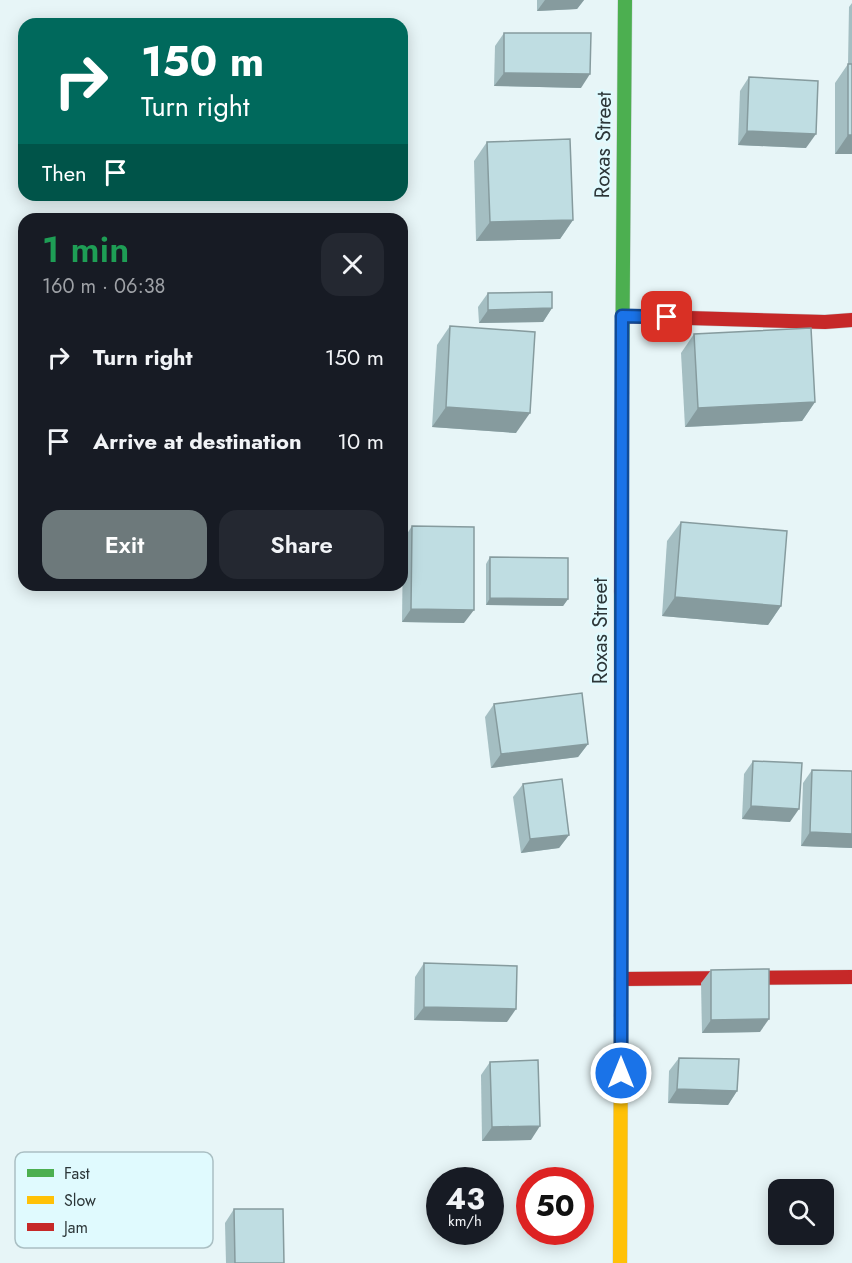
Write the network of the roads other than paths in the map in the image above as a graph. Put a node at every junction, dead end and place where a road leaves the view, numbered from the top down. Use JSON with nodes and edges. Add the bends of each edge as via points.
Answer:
{"nodes":[{"id":1,"x":625,"y":0,"type":"edge"},
{"id":2,"x":622,"y":316,"type":"junction"},
{"id":3,"x":852,"y":320,"type":"edge"},
{"id":4,"x":852,"y":977,"type":"edge"},
{"id":5,"x":621,"y":979,"type":"junction"},
{"id":6,"x":620,"y":1263,"type":"edge"}],
"edges":[{"from":1,"to":2,"type":"main road","name":"Roxas Street"},
{"from":2,"to":3,"type":"main road"},
{"from":2,"to":5,"type":"main road","name":"Roxas Street"},
{"from":4,"to":5,"type":"main road"},
{"from":5,"to":6,"type":"main road","name":"Roxas Street"}]}
